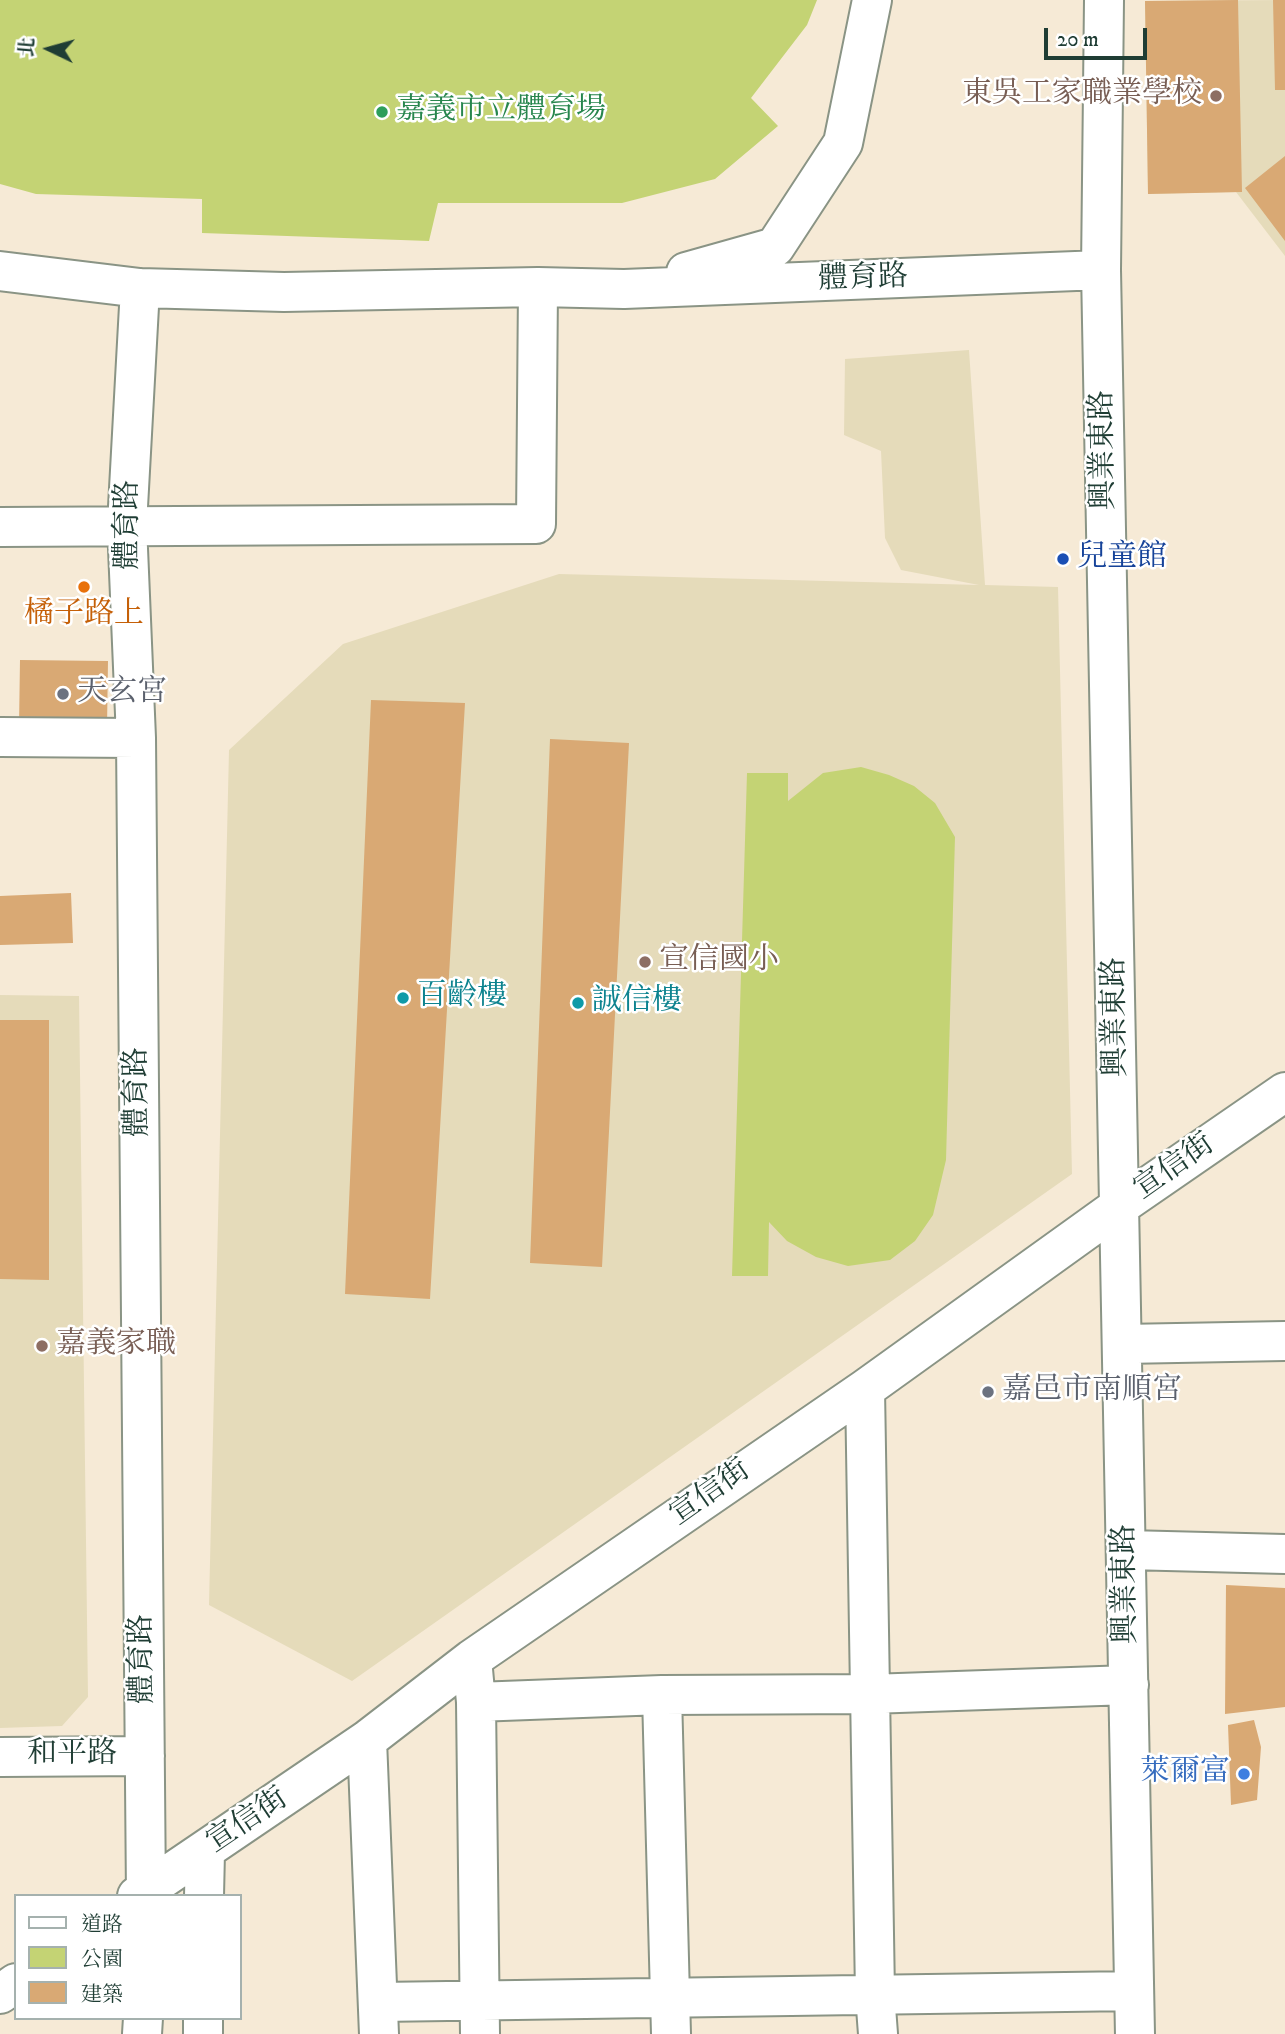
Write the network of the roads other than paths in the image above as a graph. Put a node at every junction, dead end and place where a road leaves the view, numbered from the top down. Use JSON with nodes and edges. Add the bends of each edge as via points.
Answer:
{"nodes":[{"id":1,"x":872,"y":0,"type":"edge"},
{"id":2,"x":1104,"y":0,"type":"edge"},
{"id":3,"x":1101,"y":270,"type":"junction"},
{"id":4,"x":0,"y":271,"type":"edge"},
{"id":5,"x":139,"y":288,"type":"junction"},
{"id":6,"x":538,"y":288,"type":"junction"},
{"id":7,"x":624,"y":289,"type":"junction"},
{"id":8,"x":127,"y":525,"type":"junction"},
{"id":9,"x":0,"y":527,"type":"edge"},
{"id":10,"x":0,"y":737,"type":"edge"},
{"id":11,"x":136,"y":738,"type":"junction"},
{"id":12,"x":1285,"y":1092,"type":"edge"},
{"id":13,"x":1121,"y":1205,"type":"junction"},
{"id":14,"x":1285,"y":1341,"type":"edge"},
{"id":15,"x":1123,"y":1344,"type":"junction"},
{"id":16,"x":865,"y":1389,"type":"junction"},
{"id":17,"x":1127,"y":1550,"type":"junction"},
{"id":18,"x":1285,"y":1554,"type":"edge"},
{"id":19,"x":472,"y":1659,"type":"junction"},
{"id":20,"x":1129,"y":1685,"type":"junction"},
{"id":21,"x":870,"y":1694,"type":"junction"},
{"id":22,"x":662,"y":1695,"type":"junction"},
{"id":23,"x":476,"y":1702,"type":"junction"},
{"id":24,"x":367,"y":1740,"type":"junction"},
{"id":25,"x":0,"y":1756,"type":"edge"},
{"id":26,"x":145,"y":1756,"type":"junction"},
{"id":27,"x":205,"y":1852,"type":"junction"},
{"id":28,"x":143,"y":1893,"type":"edge"},
{"id":29,"x":204,"y":1894,"type":"edge"},
{"id":30,"x":1134,"y":1991,"type":"junction"},
{"id":31,"x":875,"y":1994,"type":"junction"},
{"id":32,"x":671,"y":2016,"type":"edge"},
{"id":33,"x":480,"y":2017,"type":"edge"},
{"id":34,"x":379,"y":2018,"type":"edge"},
{"id":35,"x":878,"y":2034,"type":"edge"},
{"id":36,"x":1135,"y":2034,"type":"edge"}],
"edges":[{"from":1,"to":7,"type":"street","name":"體育路","via":[[843,143],[775,247]]},
{"from":2,"to":3,"type":"street","name":"興業東路"},
{"from":3,"to":7,"type":"street","name":"體育路"},
{"from":3,"to":13,"type":"street","name":"興業東路"},
{"from":4,"to":5,"type":"street","name":"體育路"},
{"from":5,"to":6,"type":"street","name":"體育路","via":[[284,292]]},
{"from":5,"to":8,"type":"street","name":"體育路"},
{"from":6,"to":7,"type":"street","name":"體育路"},
{"from":6,"to":8,"type":"street","via":[[536,524]]},
{"from":8,"to":9,"type":"street"},
{"from":8,"to":11,"type":"street","name":"體育路"},
{"from":10,"to":11,"type":"street"},
{"from":11,"to":26,"type":"street","name":"體育路"},
{"from":12,"to":13,"type":"street","name":"宣信街"},
{"from":13,"to":15,"type":"street","name":"興業東路"},
{"from":13,"to":16,"type":"street","name":"宣信街"},
{"from":14,"to":15,"type":"street"},
{"from":15,"to":17,"type":"street","name":"興業東路"},
{"from":16,"to":19,"type":"street","name":"宣信街"},
{"from":16,"to":21,"type":"street"},
{"from":17,"to":18,"type":"street"},
{"from":17,"to":20,"type":"street","name":"興業東路"},
{"from":19,"to":23,"type":"street"},
{"from":19,"to":24,"type":"street","name":"宣信街"},
{"from":20,"to":21,"type":"street"},
{"from":20,"to":30,"type":"street","name":"興業東路"},
{"from":21,"to":22,"type":"street"},
{"from":21,"to":31,"type":"street"},
{"from":22,"to":23,"type":"street"},
{"from":22,"to":32,"type":"street"},
{"from":23,"to":33,"type":"street"},
{"from":24,"to":27,"type":"street","name":"宣信街"},
{"from":24,"to":34,"type":"street"},
{"from":25,"to":26,"type":"street","name":"和平路"},
{"from":26,"to":28,"type":"street","name":"體育路"},
{"from":27,"to":28,"type":"street","name":"宣信街"},
{"from":27,"to":29,"type":"street"},
{"from":30,"to":31,"type":"street"},
{"from":30,"to":36,"type":"street","name":"興業東路"},
{"from":31,"to":32,"type":"street"},
{"from":31,"to":35,"type":"street"},
{"from":32,"to":33,"type":"street"},
{"from":33,"to":34,"type":"street"}]}
